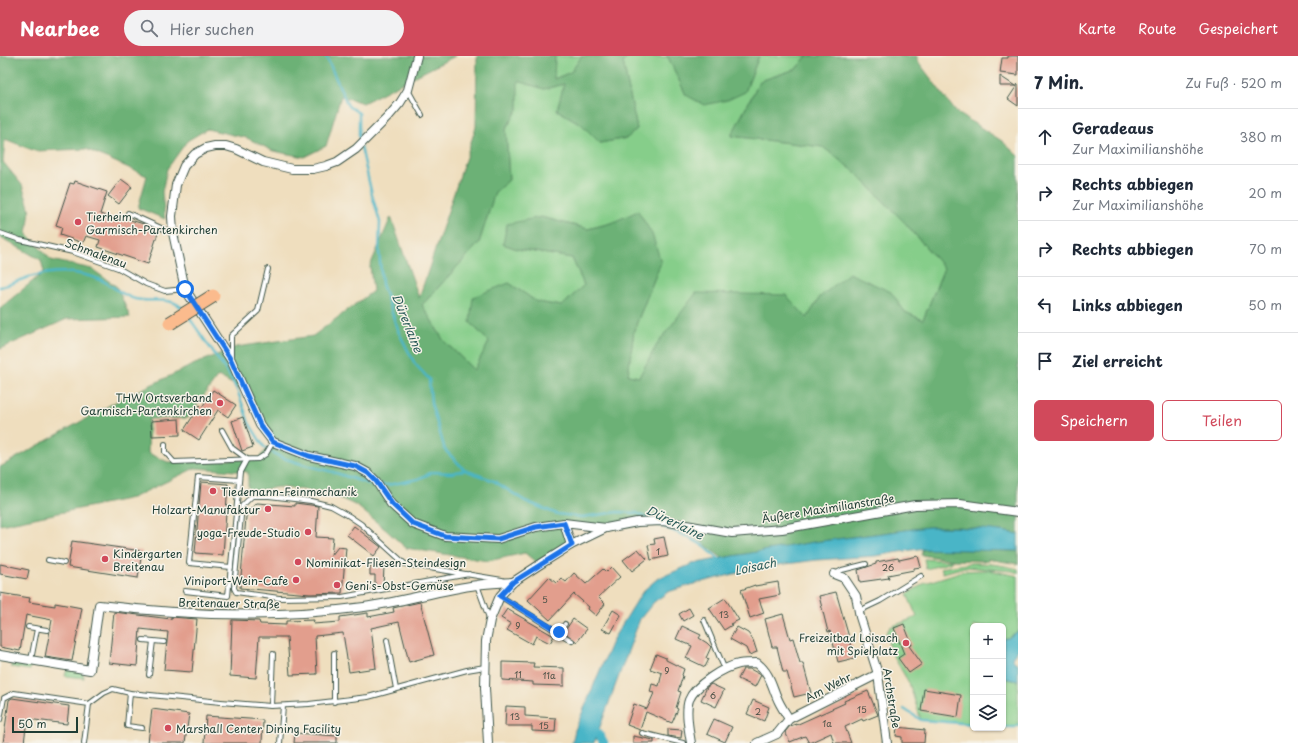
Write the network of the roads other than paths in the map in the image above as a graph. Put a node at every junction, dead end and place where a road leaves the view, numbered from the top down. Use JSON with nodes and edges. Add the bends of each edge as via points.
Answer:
{"nodes":[{"id":1,"x":416,"y":56,"type":"edge"},
{"id":2,"x":408,"y":90,"type":"junction"},
{"id":3,"x":422,"y":115,"type":"dead end"},
{"id":4,"x":128,"y":213,"type":"dead end"},
{"id":5,"x":0,"y":233,"type":"edge"},
{"id":6,"x":173,"y":233,"type":"junction"},
{"id":7,"x":268,"y":268,"type":"dead end"},
{"id":8,"x":185,"y":289,"type":"junction"},
{"id":9,"x":213,"y":296,"type":"dead end"},
{"id":10,"x":170,"y":323,"type":"dead end"},
{"id":11,"x":231,"y":360,"type":"junction"},
{"id":12,"x":222,"y":430,"type":"dead end"},
{"id":13,"x":165,"y":444,"type":"dead end"},
{"id":14,"x":272,"y":444,"type":"junction"},
{"id":15,"x":247,"y":459,"type":"junction"},
{"id":16,"x":239,"y":480,"type":"junction"},
{"id":17,"x":1018,"y":512,"type":"edge"},
{"id":18,"x":564,"y":523,"type":"junction"},
{"id":19,"x":606,"y":528,"type":"junction"},
{"id":20,"x":572,"y":545,"type":"junction"},
{"id":21,"x":48,"y":560,"type":"dead end"},
{"id":22,"x":64,"y":563,"type":"dead end"},
{"id":23,"x":866,"y":564,"type":"dead end"},
{"id":24,"x":231,"y":567,"type":"junction"},
{"id":25,"x":469,"y":574,"type":"junction"},
{"id":26,"x":834,"y":574,"type":"joint"},
{"id":27,"x":922,"y":576,"type":"dead end"},
{"id":28,"x":513,"y":582,"type":"junction"},
{"id":29,"x":477,"y":585,"type":"junction"},
{"id":30,"x":185,"y":591,"type":"dead end"},
{"id":31,"x":500,"y":596,"type":"junction"},
{"id":32,"x":860,"y":611,"type":"junction"},
{"id":33,"x":490,"y":620,"type":"junction"},
{"id":34,"x":704,"y":620,"type":"dead end"},
{"id":35,"x":565,"y":624,"type":"dead end"},
{"id":36,"x":28,"y":627,"type":"dead end"},
{"id":37,"x":37,"y":629,"type":"junction"},
{"id":38,"x":47,"y":630,"type":"dead end"},
{"id":39,"x":559,"y":632,"type":"junction"},
{"id":40,"x":143,"y":640,"type":"dead end"},
{"id":41,"x":387,"y":640,"type":"dead end"},
{"id":42,"x":154,"y":641,"type":"junction"},
{"id":43,"x":572,"y":641,"type":"dead end"},
{"id":44,"x":164,"y":642,"type":"dead end"},
{"id":45,"x":334,"y":653,"type":"dead end"},
{"id":46,"x":273,"y":654,"type":"dead end"},
{"id":47,"x":0,"y":655,"type":"edge"},
{"id":48,"x":31,"y":660,"type":"junction"},
{"id":49,"x":485,"y":667,"type":"junction"},
{"id":50,"x":726,"y":670,"type":"junction"},
{"id":51,"x":878,"y":674,"type":"junction"},
{"id":52,"x":149,"y":675,"type":"dead end"},
{"id":53,"x":396,"y":689,"type":"junction"},
{"id":54,"x":130,"y":693,"type":"junction"},
{"id":55,"x":334,"y":702,"type":"junction"},
{"id":56,"x":89,"y":704,"type":"junction"},
{"id":57,"x":271,"y":706,"type":"junction"},
{"id":58,"x":283,"y":706,"type":"junction"},
{"id":59,"x":789,"y":719,"type":"junction"},
{"id":60,"x":0,"y":720,"type":"edge"},
{"id":61,"x":142,"y":728,"type":"dead end"},
{"id":62,"x":642,"y":733,"type":"dead end"},
{"id":63,"x":84,"y":743,"type":"edge"},
{"id":64,"x":280,"y":743,"type":"edge"},
{"id":65,"x":488,"y":743,"type":"edge"},
{"id":66,"x":683,"y":743,"type":"edge"},
{"id":67,"x":692,"y":743,"type":"edge"},
{"id":68,"x":757,"y":743,"type":"edge"},
{"id":69,"x":887,"y":743,"type":"edge"}],
"edges":[{"from":1,"to":2,"type":"street"},
{"from":2,"to":3,"type":"lane"},
{"from":2,"to":6,"type":"street","via":[[400,103],[367,139],[332,164],[303,170],[278,166],[226,146],[206,148],[195,154],[184,166],[176,185],[172,216]]},
{"from":4,"to":6,"type":"lane"},
{"from":5,"to":8,"type":"lane","name":"Schmalenau","via":[[73,252],[118,268],[146,284],[165,291]]},
{"from":6,"to":8,"type":"street"},
{"from":7,"to":11,"type":"lane","via":[[258,311],[231,336]]},
{"from":8,"to":11,"type":"street"},
{"from":9,"to":10,"type":"main road","bridge":true},
{"from":11,"to":14,"type":"street","via":[[260,425]]},
{"from":12,"to":15,"type":"lane","via":[[232,448]]},
{"from":13,"to":15,"type":"lane","via":[[165,452],[174,462]]},
{"from":14,"to":15,"type":"lane","via":[[266,454],[258,459]]},
{"from":14,"to":18,"type":"street","via":[[309,456],[355,466],[368,473],[392,504],[413,524],[445,536],[498,539],[536,527]]},
{"from":15,"to":16,"type":"lane"},
{"from":16,"to":24,"type":"lane"},
{"from":16,"to":24,"type":"lane","via":[[198,477],[189,563]]},
{"from":17,"to":19,"type":"street","name":"Äußere Maximilianstraße","via":[[960,504],[915,505],[785,529],[732,533],[663,521],[637,522]]},
{"from":18,"to":19,"type":"street"},
{"from":18,"to":20,"type":"street"},
{"from":19,"to":20,"type":"street","name":"Äußere Maximilianstraße"},
{"from":20,"to":28,"type":"street","name":"Äußere Maximilianstraße"},
{"from":21,"to":22,"type":"lane"},
{"from":23,"to":26,"type":"lane"},
{"from":24,"to":30,"type":"lane","via":[[228,596]]},
{"from":25,"to":25,"type":"lane","via":[[405,564],[361,524],[331,506],[269,496],[252,496],[242,506],[234,588],[236,592],[279,598],[342,598]]},
{"from":25,"to":28,"type":"lane"},
{"from":26,"to":32,"type":"street","name":"Archstraße","via":[[844,578],[850,586]]},
{"from":27,"to":32,"type":"lane"},
{"from":28,"to":29,"type":"street","name":"Breitenauer Straße"},
{"from":28,"to":31,"type":"street","name":"Äußere Maximilianstraße"},
{"from":29,"to":33,"type":"lane"},
{"from":29,"to":48,"type":"street","name":"Breitenauer Straße","via":[[366,607],[279,615],[232,616],[99,605],[90,670]]},
{"from":31,"to":33,"type":"street","name":"Äußere Maximilianstraße"},
{"from":31,"to":39,"type":"lane"},
{"from":32,"to":51,"type":"street","name":"Archstraße"},
{"from":33,"to":49,"type":"street","name":"Äußere Maximilianstraße"},
{"from":34,"to":50,"type":"lane"},
{"from":35,"to":39,"type":"lane"},
{"from":36,"to":37,"type":"lane"},
{"from":37,"to":38,"type":"lane"},
{"from":37,"to":48,"type":"lane"},
{"from":39,"to":43,"type":"lane"},
{"from":40,"to":42,"type":"lane"},
{"from":41,"to":53,"type":"lane"},
{"from":42,"to":44,"type":"lane"},
{"from":42,"to":52,"type":"lane"},
{"from":45,"to":55,"type":"lane"},
{"from":46,"to":57,"type":"lane"},
{"from":47,"to":48,"type":"street","name":"Breitenauer Straße"},
{"from":49,"to":53,"type":"lane"},
{"from":49,"to":65,"type":"street","name":"Äußere Maximilianstraße"},
{"from":50,"to":59,"type":"street","via":[[737,664],[758,663],[769,675],[779,702]]},
{"from":50,"to":67,"type":"street","via":[[704,682],[689,701],[688,729]]},
{"from":51,"to":59,"type":"street","name":"Am Wehr"},
{"from":51,"to":69,"type":"street","name":"Archstraße"},
{"from":53,"to":55,"type":"lane","via":[[368,697]]},
{"from":54,"to":56,"type":"lane","via":[[113,689]]},
{"from":54,"to":57,"type":"lane"},
{"from":54,"to":61,"type":"lane","via":[[127,726]]},
{"from":55,"to":58,"type":"lane"},
{"from":56,"to":60,"type":"lane","via":[[14,693],[4,698]]},
{"from":56,"to":63,"type":"lane"},
{"from":57,"to":58,"type":"lane"},
{"from":58,"to":64,"type":"lane"},
{"from":59,"to":68,"type":"street","name":"Am Wehr","via":[[777,734]]},
{"from":62,"to":66,"type":"lane"}]}
